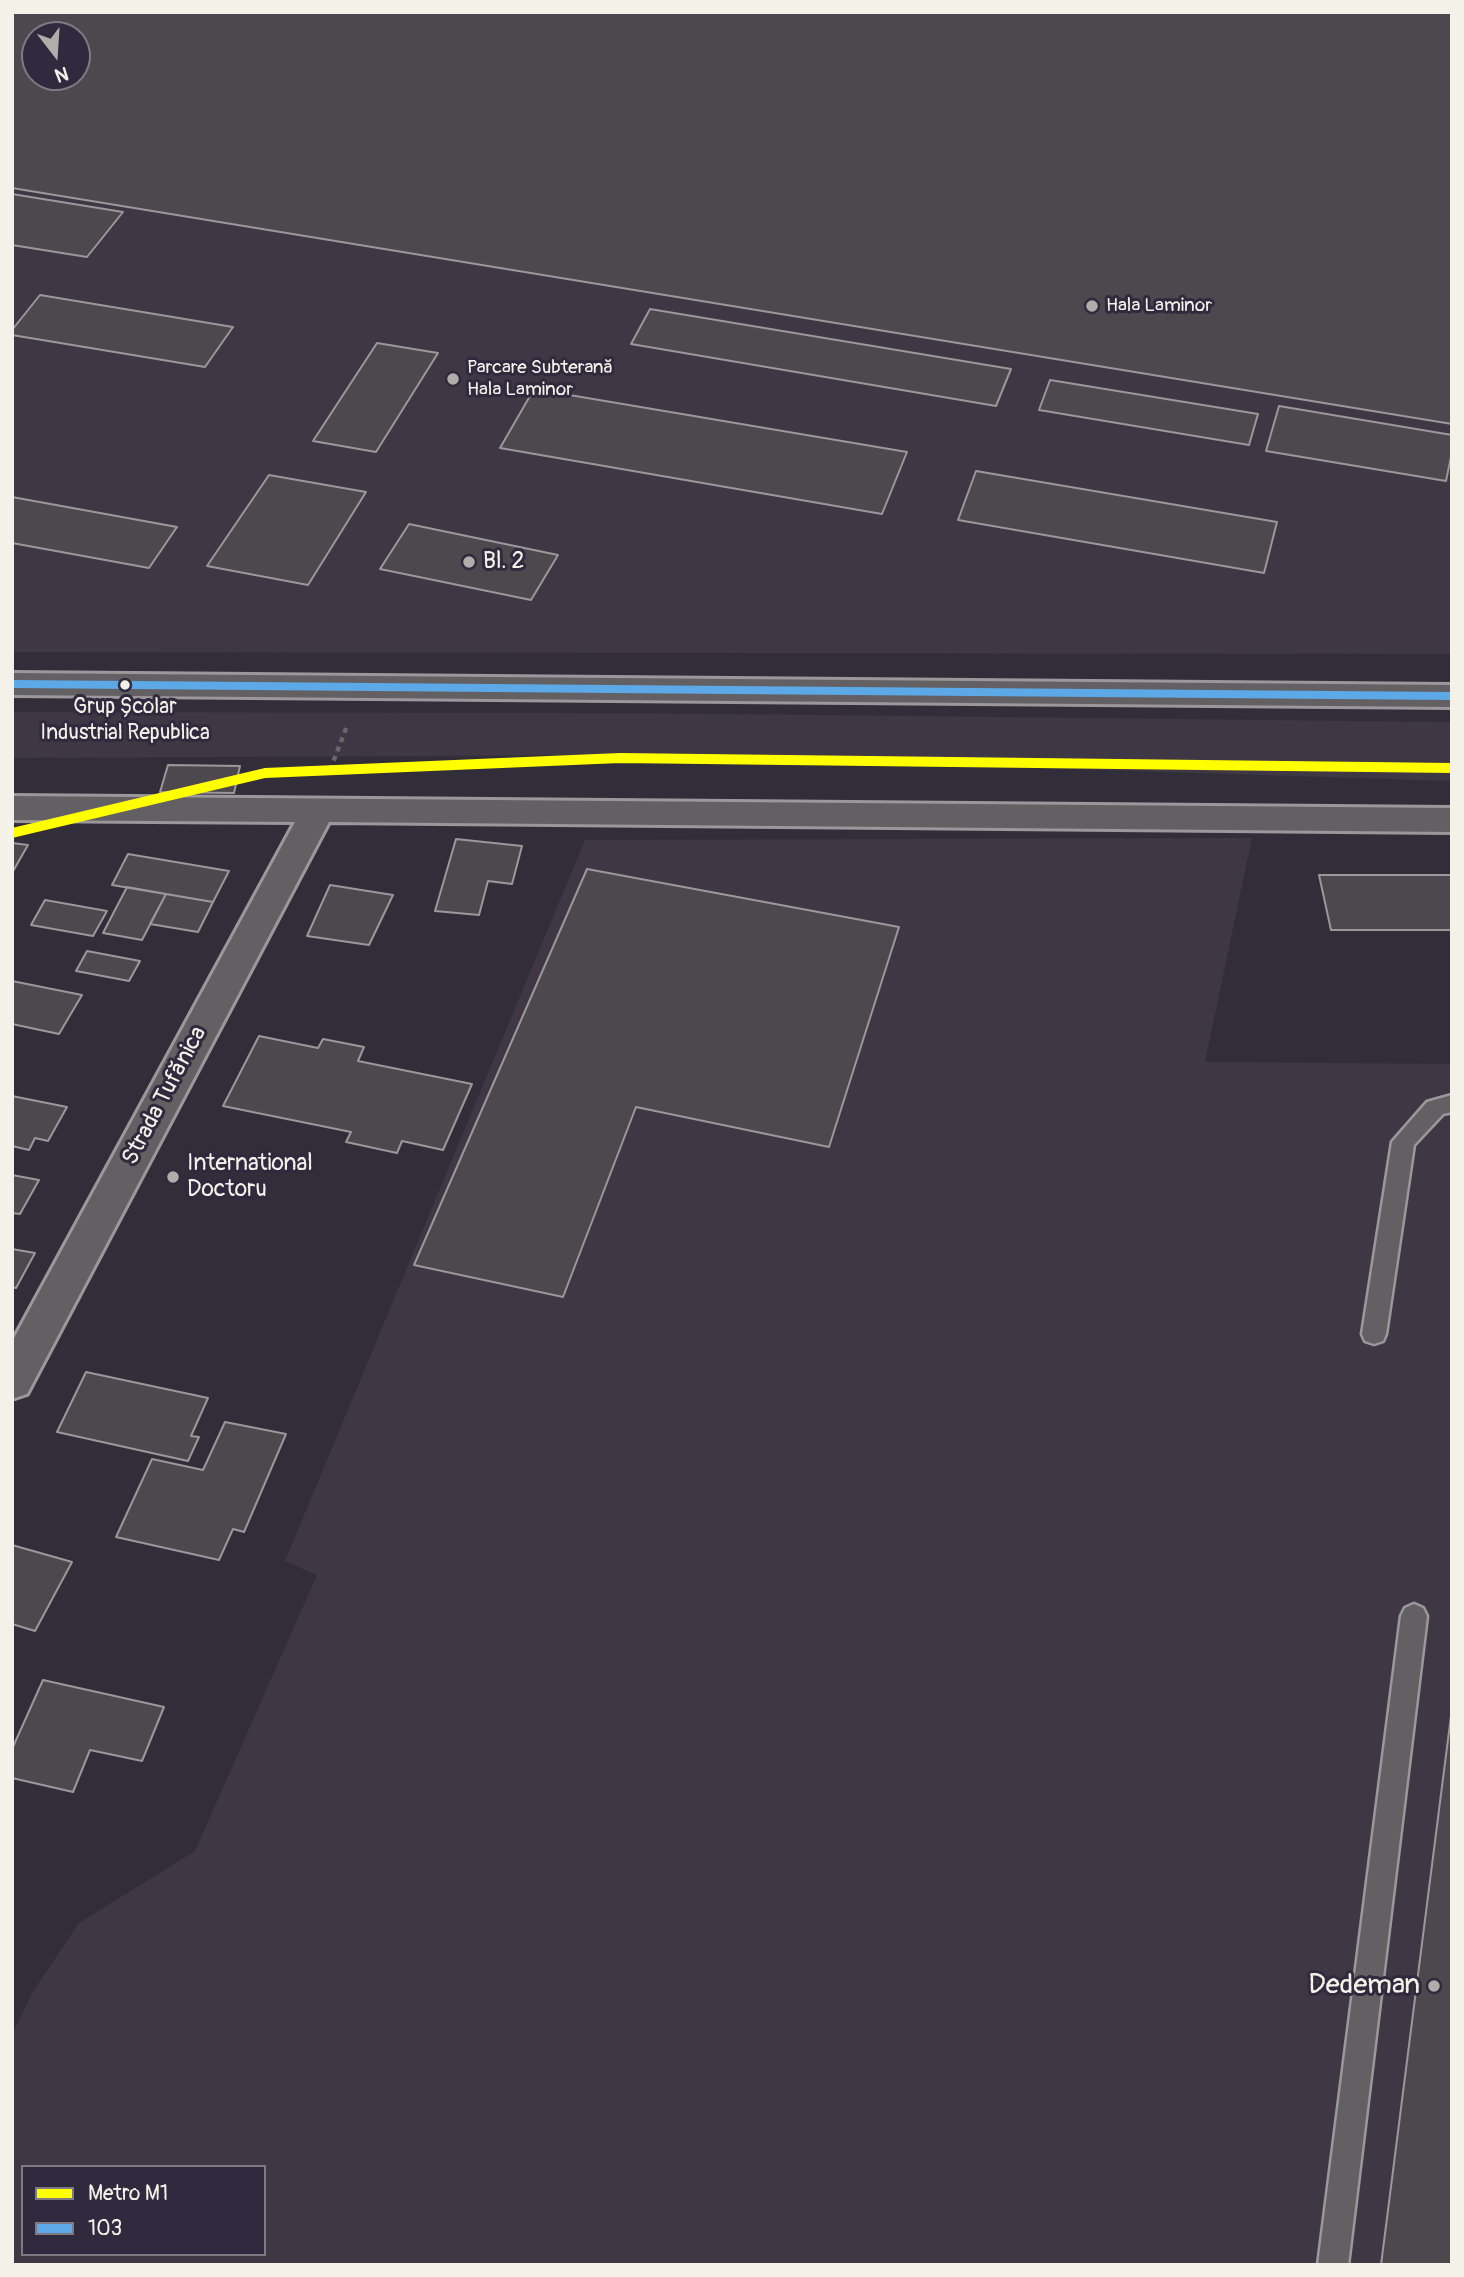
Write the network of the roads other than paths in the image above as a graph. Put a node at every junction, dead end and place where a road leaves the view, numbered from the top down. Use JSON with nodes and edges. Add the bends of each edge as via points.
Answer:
{"nodes":[{"id":1,"x":12,"y":684,"type":"edge"},
{"id":2,"x":1452,"y":696,"type":"edge"},
{"id":3,"x":12,"y":808,"type":"edge"},
{"id":4,"x":317,"y":811,"type":"junction"},
{"id":5,"x":1452,"y":820,"type":"edge"},
{"id":6,"x":1452,"y":1103,"type":"edge"},
{"id":7,"x":1374,"y":1334,"type":"dead end"},
{"id":8,"x":12,"y":1382,"type":"edge"},
{"id":9,"x":1414,"y":1616,"type":"dead end"},
{"id":10,"x":1333,"y":2265,"type":"edge"}],
"edges":[{"from":1,"to":2,"type":"street"},
{"from":3,"to":4,"type":"street"},
{"from":4,"to":5,"type":"street"},
{"from":4,"to":8,"type":"street","name":"Strada Tufănica"},
{"from":6,"to":7,"type":"lane","via":[[1435,1108],[1404,1142]]},
{"from":9,"to":10,"type":"lane"}]}
